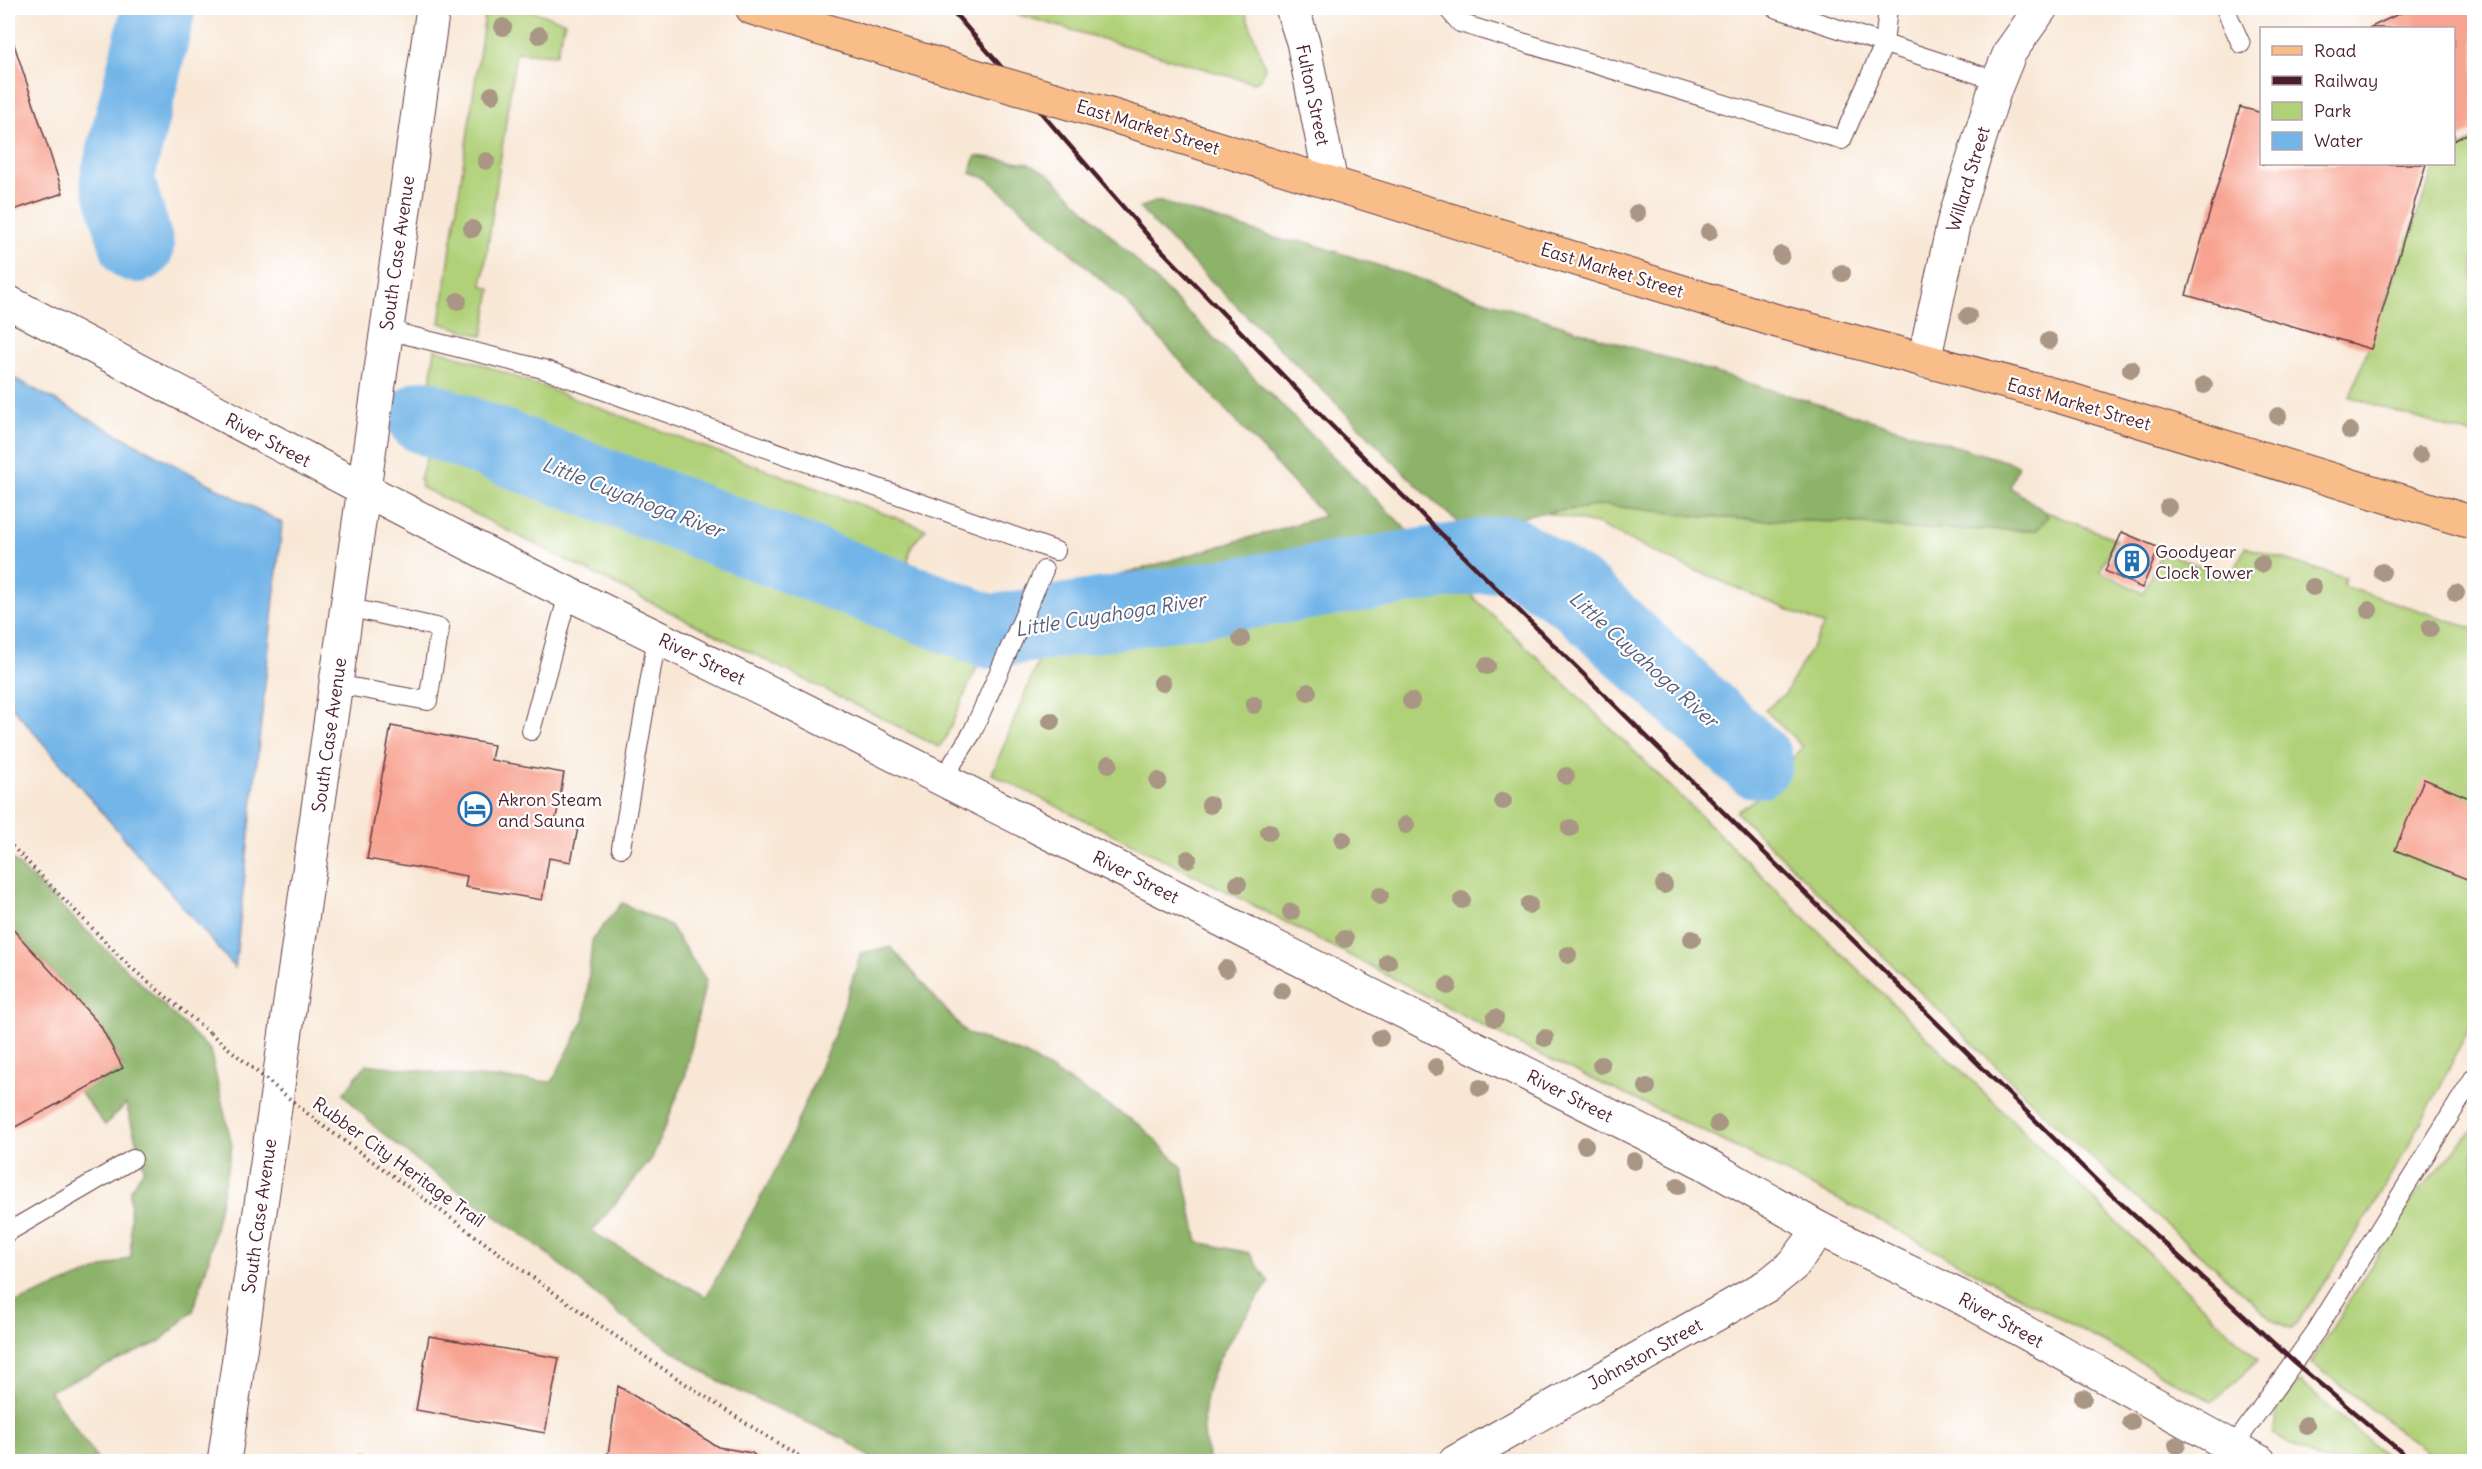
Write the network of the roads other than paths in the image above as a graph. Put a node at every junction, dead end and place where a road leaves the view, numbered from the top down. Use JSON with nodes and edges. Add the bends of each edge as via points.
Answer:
{"nodes":[{"id":1,"x":433,"y":8,"type":"edge"},
{"id":2,"x":752,"y":8,"type":"edge"},
{"id":3,"x":1292,"y":8,"type":"edge"},
{"id":4,"x":1447,"y":8,"type":"edge"},
{"id":5,"x":1775,"y":8,"type":"edge"},
{"id":6,"x":1888,"y":8,"type":"edge"},
{"id":7,"x":2041,"y":8,"type":"edge"},
{"id":8,"x":2225,"y":8,"type":"edge"},
{"id":9,"x":1884,"y":44,"type":"junction"},
{"id":10,"x":2241,"y":44,"type":"dead end"},
{"id":11,"x":1998,"y":81,"type":"junction"},
{"id":12,"x":1331,"y":183,"type":"junction"},
{"id":13,"x":8,"y":302,"type":"edge"},
{"id":14,"x":386,"y":336,"type":"junction"},
{"id":15,"x":1924,"y":361,"type":"junction"},
{"id":16,"x":364,"y":489,"type":"junction"},
{"id":17,"x":2475,"y":523,"type":"edge"},
{"id":18,"x":1056,"y":551,"type":"dead end"},
{"id":19,"x":1044,"y":570,"type":"dead end"},
{"id":20,"x":568,"y":594,"type":"junction"},
{"id":21,"x":347,"y":606,"type":"junction"},
{"id":22,"x":657,"y":637,"type":"junction"},
{"id":23,"x":336,"y":684,"type":"junction"},
{"id":24,"x":531,"y":731,"type":"dead end"},
{"id":25,"x":942,"y":780,"type":"junction"},
{"id":26,"x":621,"y":848,"type":"dead end"},
{"id":27,"x":2475,"y":1077,"type":"edge"},
{"id":28,"x":133,"y":1159,"type":"dead end"},
{"id":29,"x":1820,"y":1228,"type":"junction"},
{"id":30,"x":8,"y":1232,"type":"edge"},
{"id":31,"x":2247,"y":1454,"type":"edge"},
{"id":32,"x":224,"y":1461,"type":"edge"},
{"id":33,"x":1455,"y":1461,"type":"edge"}],
"edges":[{"from":1,"to":14,"type":"street","name":"South Case Avenue"},
{"from":2,"to":12,"type":"main road","name":"East Market Street","bridge":true},
{"from":3,"to":12,"type":"street","name":"Fulton Street","via":[[1303,42]]},
{"from":4,"to":9,"type":"lane","via":[[1460,23],[1842,140]]},
{"from":5,"to":9,"type":"lane"},
{"from":6,"to":9,"type":"lane"},
{"from":7,"to":11,"type":"street","name":"Willard Street","via":[[2010,52]]},
{"from":8,"to":10,"type":"lane"},
{"from":9,"to":11,"type":"lane"},
{"from":11,"to":15,"type":"street","name":"Willard Street","via":[[1954,221]]},
{"from":12,"to":15,"type":"main road","name":"East Market Street","via":[[1777,321]]},
{"from":13,"to":16,"type":"street","name":"River Street"},
{"from":14,"to":16,"type":"street","name":"South Case Avenue"},
{"from":14,"to":18,"type":"lane","via":[[543,369]]},
{"from":15,"to":17,"type":"main road","name":"East Market Street","via":[[2058,396]]},
{"from":16,"to":20,"type":"street","name":"River Street"},
{"from":16,"to":21,"type":"street","name":"South Case Avenue"},
{"from":19,"to":25,"type":"lane","via":[[972,733]]},
{"from":20,"to":22,"type":"street","name":"River Street"},
{"from":20,"to":24,"type":"lane"},
{"from":21,"to":23,"type":"street","name":"South Case Avenue"},
{"from":21,"to":23,"type":"lane","via":[[440,628],[428,701]]},
{"from":22,"to":25,"type":"street","name":"River Street"},
{"from":22,"to":26,"type":"lane"},
{"from":23,"to":32,"type":"street","name":"South Case Avenue"},
{"from":25,"to":29,"type":"street","name":"River Street","via":[[1702,1162]]},
{"from":27,"to":31,"type":"lane","via":[[2316,1330]]},
{"from":28,"to":30,"type":"lane"},
{"from":29,"to":31,"type":"street","name":"River Street","via":[[1959,1296]]},
{"from":29,"to":33,"type":"street","name":"Johnston Street","via":[[1793,1265],[1768,1285]]}]}
